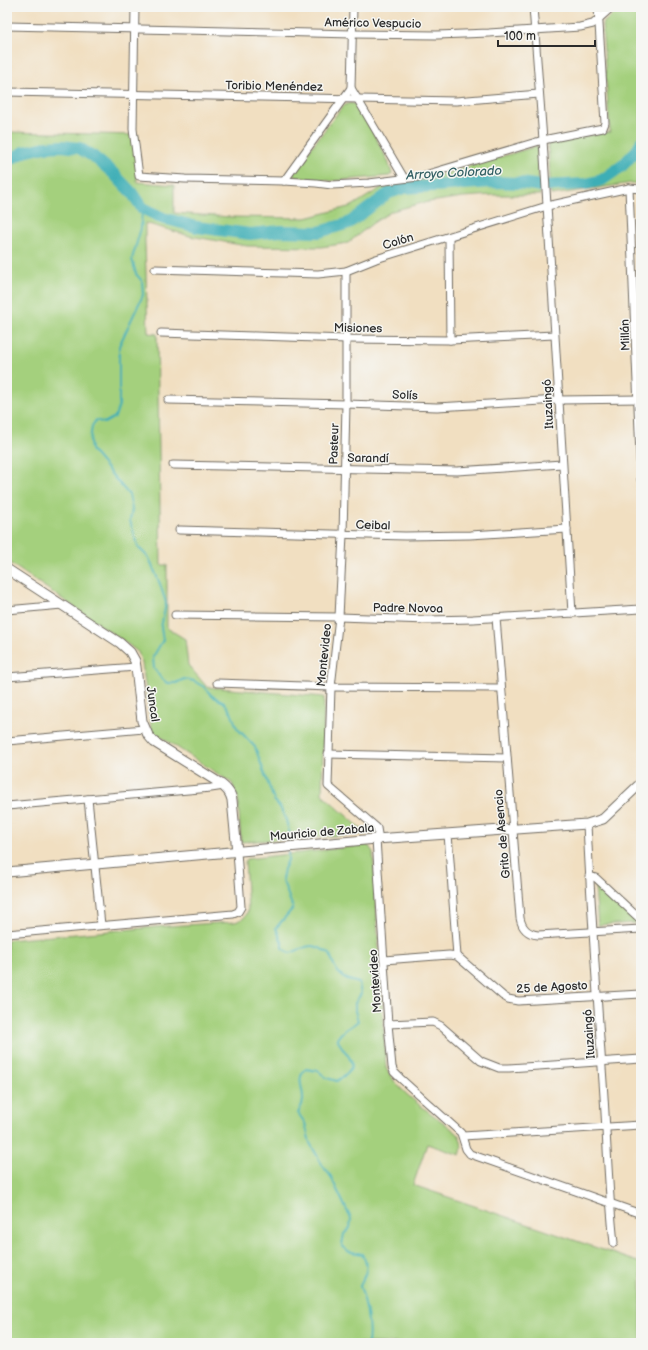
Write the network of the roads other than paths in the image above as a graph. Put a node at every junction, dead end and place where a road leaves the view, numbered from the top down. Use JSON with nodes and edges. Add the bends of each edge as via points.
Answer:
{"nodes":[{"id":1,"x":135,"y":7,"type":"edge"},
{"id":2,"x":353,"y":7,"type":"edge"},
{"id":3,"x":533,"y":7,"type":"edge"},
{"id":4,"x":598,"y":7,"type":"edge"},
{"id":5,"x":612,"y":7,"type":"edge"},
{"id":6,"x":599,"y":18,"type":"junction"},
{"id":7,"x":7,"y":26,"type":"edge"},
{"id":8,"x":135,"y":29,"type":"junction"},
{"id":9,"x":535,"y":30,"type":"junction"},
{"id":10,"x":353,"y":34,"type":"junction"},
{"id":11,"x":351,"y":88,"type":"junction"},
{"id":12,"x":7,"y":92,"type":"edge"},
{"id":13,"x":134,"y":94,"type":"junction"},
{"id":14,"x":539,"y":94,"type":"junction"},
{"id":15,"x":344,"y":98,"type":"junction"},
{"id":16,"x":357,"y":99,"type":"junction"},
{"id":17,"x":543,"y":140,"type":"junction"},
{"id":18,"x":404,"y":178,"type":"junction"},
{"id":19,"x":284,"y":181,"type":"junction"},
{"id":20,"x":629,"y":188,"type":"junction"},
{"id":21,"x":641,"y":189,"type":"edge"},
{"id":22,"x":547,"y":206,"type":"junction"},
{"id":23,"x":449,"y":237,"type":"junction"},
{"id":24,"x":155,"y":269,"type":"dead end"},
{"id":25,"x":346,"y":271,"type":"junction"},
{"id":26,"x":161,"y":333,"type":"dead end"},
{"id":27,"x":554,"y":335,"type":"junction"},
{"id":28,"x":347,"y":339,"type":"junction"},
{"id":29,"x":450,"y":340,"type":"junction"},
{"id":30,"x":640,"y":399,"type":"edge"},
{"id":31,"x":168,"y":400,"type":"dead end"},
{"id":32,"x":559,"y":400,"type":"junction"},
{"id":33,"x":346,"y":404,"type":"junction"},
{"id":34,"x":562,"y":464,"type":"junction"},
{"id":35,"x":174,"y":465,"type":"dead end"},
{"id":36,"x":344,"y":469,"type":"junction"},
{"id":37,"x":641,"y":480,"type":"edge"},
{"id":38,"x":567,"y":529,"type":"junction"},
{"id":39,"x":179,"y":530,"type":"dead end"},
{"id":40,"x":343,"y":535,"type":"junction"},
{"id":41,"x":7,"y":569,"type":"edge"},
{"id":42,"x":62,"y":605,"type":"junction"},
{"id":43,"x":641,"y":609,"type":"edge"},
{"id":44,"x":7,"y":610,"type":"edge"},
{"id":45,"x":572,"y":613,"type":"junction"},
{"id":46,"x":175,"y":615,"type":"dead end"},
{"id":47,"x":339,"y":617,"type":"junction"},
{"id":48,"x":496,"y":618,"type":"junction"},
{"id":49,"x":136,"y":667,"type":"junction"},
{"id":50,"x":7,"y":677,"type":"edge"},
{"id":51,"x":217,"y":683,"type":"dead end"},
{"id":52,"x":331,"y":687,"type":"junction"},
{"id":53,"x":501,"y":688,"type":"junction"},
{"id":54,"x":144,"y":729,"type":"junction"},
{"id":55,"x":7,"y":741,"type":"edge"},
{"id":56,"x":328,"y":754,"type":"junction"},
{"id":57,"x":506,"y":758,"type":"junction"},
{"id":58,"x":641,"y":783,"type":"edge"},
{"id":59,"x":224,"y":786,"type":"junction"},
{"id":60,"x":641,"y":787,"type":"edge"},
{"id":61,"x":641,"y":793,"type":"edge"},
{"id":62,"x":628,"y":795,"type":"junction"},
{"id":63,"x":88,"y":799,"type":"junction"},
{"id":64,"x":7,"y":806,"type":"edge"},
{"id":65,"x":587,"y":824,"type":"junction"},
{"id":66,"x":513,"y":830,"type":"junction"},
{"id":67,"x":448,"y":834,"type":"junction"},
{"id":68,"x":376,"y":839,"type":"junction"},
{"id":69,"x":237,"y":852,"type":"junction"},
{"id":70,"x":95,"y":864,"type":"junction"},
{"id":71,"x":7,"y":872,"type":"edge"},
{"id":72,"x":589,"y":876,"type":"junction"},
{"id":73,"x":641,"y":920,"type":"edge"},
{"id":74,"x":101,"y":925,"type":"junction"},
{"id":75,"x":641,"y":929,"type":"edge"},
{"id":76,"x":592,"y":932,"type":"junction"},
{"id":77,"x":7,"y":934,"type":"edge"},
{"id":78,"x":457,"y":956,"type":"junction"},
{"id":79,"x":384,"y":960,"type":"junction"},
{"id":80,"x":641,"y":994,"type":"edge"},
{"id":81,"x":597,"y":996,"type":"junction"},
{"id":82,"x":388,"y":1024,"type":"junction"},
{"id":83,"x":641,"y":1059,"type":"edge"},
{"id":84,"x":602,"y":1062,"type":"junction"},
{"id":85,"x":641,"y":1125,"type":"edge"},
{"id":86,"x":606,"y":1126,"type":"junction"},
{"id":87,"x":463,"y":1136,"type":"junction"},
{"id":88,"x":609,"y":1203,"type":"junction"},
{"id":89,"x":641,"y":1214,"type":"edge"},
{"id":90,"x":614,"y":1243,"type":"dead end"}],
"edges":[{"from":1,"to":8,"type":"street"},
{"from":2,"to":10,"type":"street"},
{"from":3,"to":9,"type":"street","name":"Ituzaingó"},
{"from":4,"to":6,"type":"street"},
{"from":5,"to":6,"type":"street","name":"Américo Vespucio"},
{"from":6,"to":9,"type":"street","name":"Américo Vespucio","via":[[593,24],[580,27]]},
{"from":6,"to":17,"type":"street","via":[[605,126]]},
{"from":7,"to":8,"type":"street","name":"Américo Vespucio"},
{"from":8,"to":10,"type":"street","name":"Américo Vespucio"},
{"from":8,"to":13,"type":"street"},
{"from":9,"to":10,"type":"street","name":"Américo Vespucio","via":[[437,35]]},
{"from":9,"to":14,"type":"street","name":"Ituzaingó"},
{"from":10,"to":11,"type":"street"},
{"from":11,"to":15,"type":"street"},
{"from":11,"to":16,"type":"street"},
{"from":12,"to":13,"type":"street","name":"Toribio Menéndez"},
{"from":13,"to":15,"type":"street","name":"Toribio Menéndez"},
{"from":13,"to":19,"type":"street","via":[[133,129],[140,177]]},
{"from":14,"to":16,"type":"street","name":"Toribio Menéndez","via":[[456,101]]},
{"from":14,"to":17,"type":"street","name":"Ituzaingó"},
{"from":15,"to":16,"type":"street","name":"Toribio Menéndez"},
{"from":15,"to":19,"type":"street"},
{"from":16,"to":18,"type":"street"},
{"from":17,"to":18,"type":"street","via":[[418,177]]},
{"from":17,"to":22,"type":"street","name":"Ituzaingó"},
{"from":18,"to":19,"type":"street","via":[[332,185]]},
{"from":20,"to":21,"type":"street","name":"Colón"},
{"from":20,"to":22,"type":"street","name":"Colón"},
{"from":20,"to":30,"type":"street","name":"Millán"},
{"from":22,"to":23,"type":"street","name":"Colón"},
{"from":22,"to":27,"type":"street","name":"Ituzaingó"},
{"from":23,"to":25,"type":"street","name":"Colón"},
{"from":23,"to":29,"type":"street"},
{"from":24,"to":25,"type":"street","name":"Colón","via":[[318,274]]},
{"from":25,"to":28,"type":"street","name":"Pasteur"},
{"from":26,"to":28,"type":"street","name":"Misiones"},
{"from":27,"to":29,"type":"street","name":"Misiones"},
{"from":27,"to":32,"type":"street","name":"Ituzaingó"},
{"from":28,"to":29,"type":"street","name":"Misiones"},
{"from":28,"to":33,"type":"street","name":"Pasteur"},
{"from":30,"to":32,"type":"street","name":"Solís"},
{"from":30,"to":37,"type":"street","name":"Millán"},
{"from":31,"to":33,"type":"street","name":"Solís"},
{"from":32,"to":33,"type":"street","name":"Solís","via":[[437,407]]},
{"from":32,"to":34,"type":"street","name":"Ituzaingó"},
{"from":33,"to":36,"type":"street","name":"Pasteur"},
{"from":34,"to":36,"type":"street","name":"Sarandí","via":[[457,471]]},
{"from":34,"to":38,"type":"street","name":"Ituzaingó"},
{"from":35,"to":36,"type":"street","name":"Sarandí"},
{"from":36,"to":40,"type":"street","name":"Pasteur"},
{"from":38,"to":40,"type":"street","name":"Ceibal","via":[[438,536]]},
{"from":38,"to":45,"type":"street","name":"Ituzaingó"},
{"from":39,"to":40,"type":"street","name":"Ceibal"},
{"from":40,"to":47,"type":"street","name":"Pasteur"},
{"from":41,"to":42,"type":"street","name":"Juncal"},
{"from":42,"to":44,"type":"street"},
{"from":42,"to":49,"type":"street","name":"Juncal","via":[[126,648],[133,656]]},
{"from":43,"to":45,"type":"street","name":"Padre Novoa"},
{"from":45,"to":48,"type":"street","name":"Padre Novoa"},
{"from":46,"to":47,"type":"street","name":"Padre Novoa"},
{"from":47,"to":48,"type":"street","name":"Padre Novoa","via":[[428,620]]},
{"from":47,"to":52,"type":"street","name":"Montevideo"},
{"from":48,"to":53,"type":"street","name":"Grito de Asencio"},
{"from":49,"to":50,"type":"street"},
{"from":49,"to":54,"type":"street","name":"Juncal"},
{"from":51,"to":52,"type":"street"},
{"from":52,"to":53,"type":"street"},
{"from":52,"to":56,"type":"street","name":"Montevideo"},
{"from":53,"to":57,"type":"street","name":"Grito de Asencio"},
{"from":54,"to":55,"type":"street"},
{"from":54,"to":59,"type":"street","name":"Juncal","via":[[154,742]]},
{"from":56,"to":57,"type":"street"},
{"from":56,"to":68,"type":"street","name":"Montevideo","via":[[328,786],[377,828]]},
{"from":57,"to":66,"type":"street","name":"Grito de Asencio"},
{"from":58,"to":60,"type":"street"},
{"from":58,"to":62,"type":"street","name":"Mauricio de Zabala"},
{"from":59,"to":63,"type":"street"},
{"from":59,"to":69,"type":"street","via":[[231,795]]},
{"from":61,"to":62,"type":"street"},
{"from":62,"to":65,"type":"street","name":"Mauricio de Zabala","via":[[603,819]]},
{"from":63,"to":64,"type":"street"},
{"from":63,"to":70,"type":"street"},
{"from":65,"to":66,"type":"street","name":"Mauricio de Zabala"},
{"from":65,"to":72,"type":"street","name":"Ituzaingó"},
{"from":66,"to":67,"type":"street","name":"Mauricio de Zabala"},
{"from":66,"to":76,"type":"street","name":"Grito de Asencio","via":[[522,926],[530,933],[538,935]]},
{"from":67,"to":68,"type":"street","name":"Mauricio de Zabala"},
{"from":67,"to":78,"type":"street"},
{"from":68,"to":69,"type":"street","name":"Mauricio de Zabala"},
{"from":68,"to":79,"type":"street","name":"Montevideo"},
{"from":69,"to":70,"type":"street","name":"Mauricio de Zabala"},
{"from":69,"to":74,"type":"street","via":[[241,906],[238,912],[224,916]]},
{"from":70,"to":71,"type":"street","name":"Mauricio de Zabala"},
{"from":70,"to":74,"type":"street"},
{"from":72,"to":73,"type":"street","via":[[596,878]]},
{"from":72,"to":76,"type":"street","name":"Ituzaingó"},
{"from":74,"to":77,"type":"street"},
{"from":75,"to":76,"type":"street","name":"Grito de Asencio"},
{"from":76,"to":81,"type":"street","name":"Ituzaingó"},
{"from":78,"to":79,"type":"street"},
{"from":78,"to":81,"type":"street","name":"25 de Agosto","via":[[503,996],[514,1001]]},
{"from":79,"to":82,"type":"street","name":"Montevideo"},
{"from":80,"to":81,"type":"street","name":"25 de Agosto"},
{"from":81,"to":84,"type":"street","name":"Ituzaingó"},
{"from":82,"to":84,"type":"street","via":[[433,1022],[442,1026],[481,1061],[500,1068]]},
{"from":82,"to":87,"type":"street","name":"Montevideo","via":[[394,1072]]},
{"from":83,"to":84,"type":"street"},
{"from":84,"to":86,"type":"street","name":"Ituzaingó"},
{"from":85,"to":86,"type":"street"},
{"from":86,"to":87,"type":"street"},
{"from":86,"to":88,"type":"street","name":"Ituzaingó"},
{"from":87,"to":88,"type":"street","name":"Montevideo","via":[[470,1154]]},
{"from":88,"to":89,"type":"street","name":"Montevideo"},
{"from":88,"to":90,"type":"street","name":"Ituzaingó"}]}
